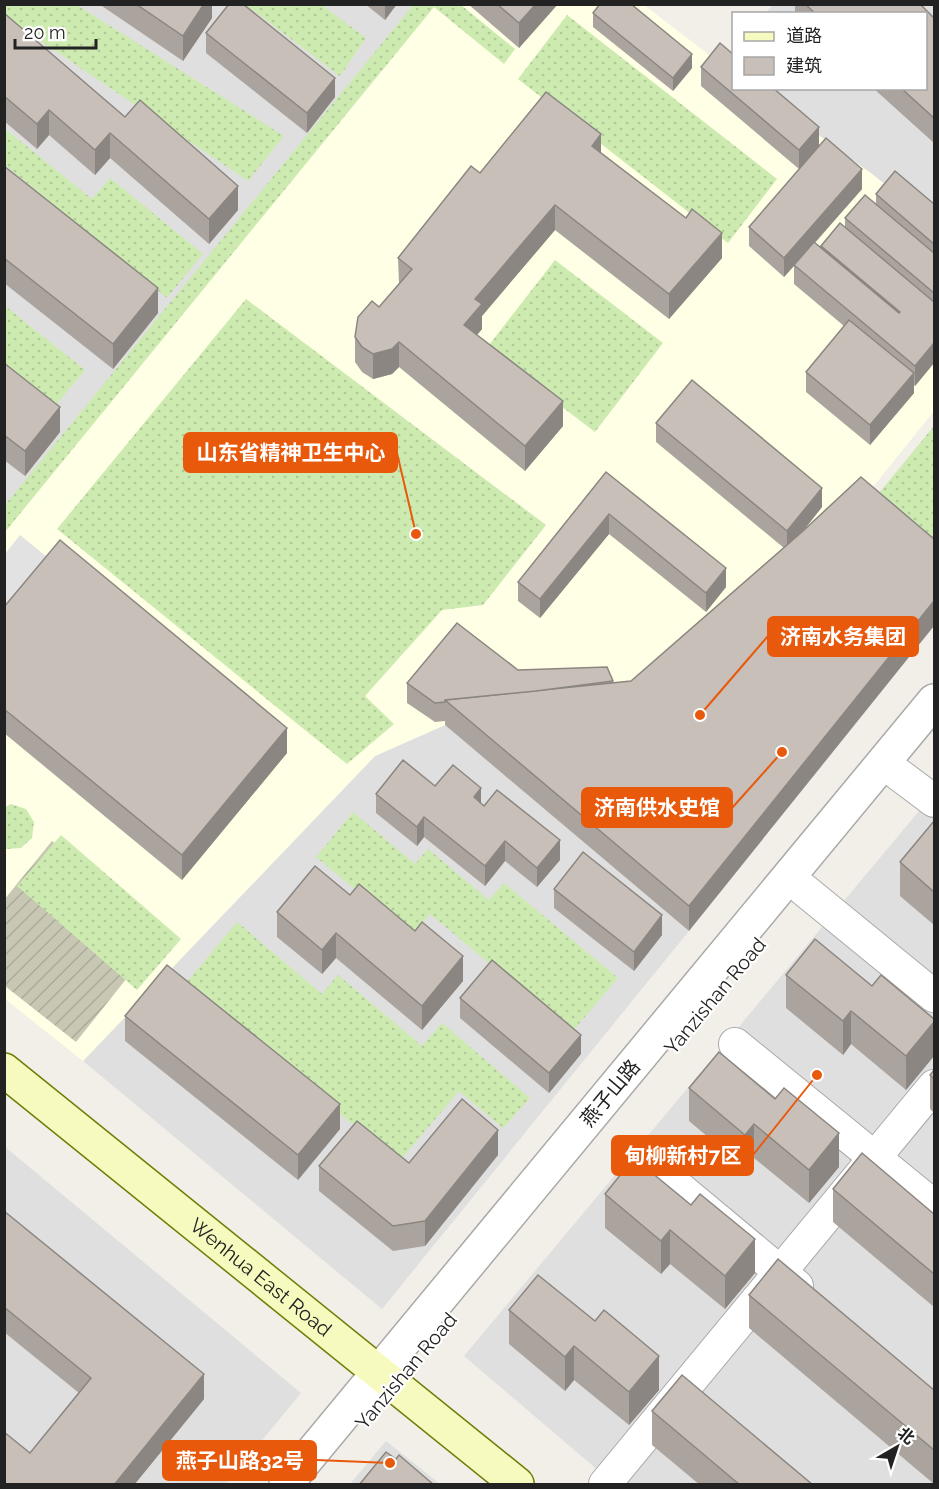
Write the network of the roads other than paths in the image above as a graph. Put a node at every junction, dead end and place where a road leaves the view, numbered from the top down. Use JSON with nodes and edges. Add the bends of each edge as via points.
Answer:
{"nodes":[{"id":1,"x":934,"y":701,"type":"edge"},
{"id":2,"x":934,"y":730,"type":"edge"},
{"id":3,"x":898,"y":774,"type":"junction"},
{"id":4,"x":934,"y":801,"type":"edge"},
{"id":5,"x":803,"y":889,"type":"junction"},
{"id":6,"x":934,"y":996,"type":"edge"},
{"id":7,"x":735,"y":1044,"type":"dead end"},
{"id":8,"x":4,"y":1070,"type":"edge"},
{"id":9,"x":934,"y":1086,"type":"edge"},
{"id":10,"x":875,"y":1158,"type":"junction"},
{"id":11,"x":671,"y":1181,"type":"dead end"},
{"id":12,"x":934,"y":1206,"type":"edge"},
{"id":13,"x":780,"y":1272,"type":"junction"},
{"id":14,"x":816,"y":1302,"type":"edge"},
{"id":15,"x":387,"y":1379,"type":"junction"},
{"id":16,"x":286,"y":1485,"type":"edge"},
{"id":17,"x":312,"y":1485,"type":"edge"},
{"id":18,"x":517,"y":1485,"type":"edge"},
{"id":19,"x":605,"y":1485,"type":"edge"}],
"edges":[{"from":1,"to":15,"type":"street","name":"燕子山路"},
{"from":2,"to":3,"type":"street","name":"Yanzishan Road"},
{"from":3,"to":4,"type":"street"},
{"from":3,"to":5,"type":"street","name":"Yanzishan Road"},
{"from":5,"to":6,"type":"street"},
{"from":5,"to":15,"type":"street","name":"Yanzishan Road"},
{"from":7,"to":10,"type":"street"},
{"from":8,"to":15,"type":"main road","name":"Wenhua East Road"},
{"from":9,"to":10,"type":"street"},
{"from":10,"to":12,"type":"street"},
{"from":10,"to":13,"type":"street"},
{"from":11,"to":13,"type":"street"},
{"from":13,"to":14,"type":"street"},
{"from":13,"to":19,"type":"street"},
{"from":15,"to":16,"type":"street","name":"燕子山路"},
{"from":15,"to":17,"type":"street","name":"Yanzishan Road"},
{"from":15,"to":18,"type":"main road","name":"Wenhua East Road"}]}
